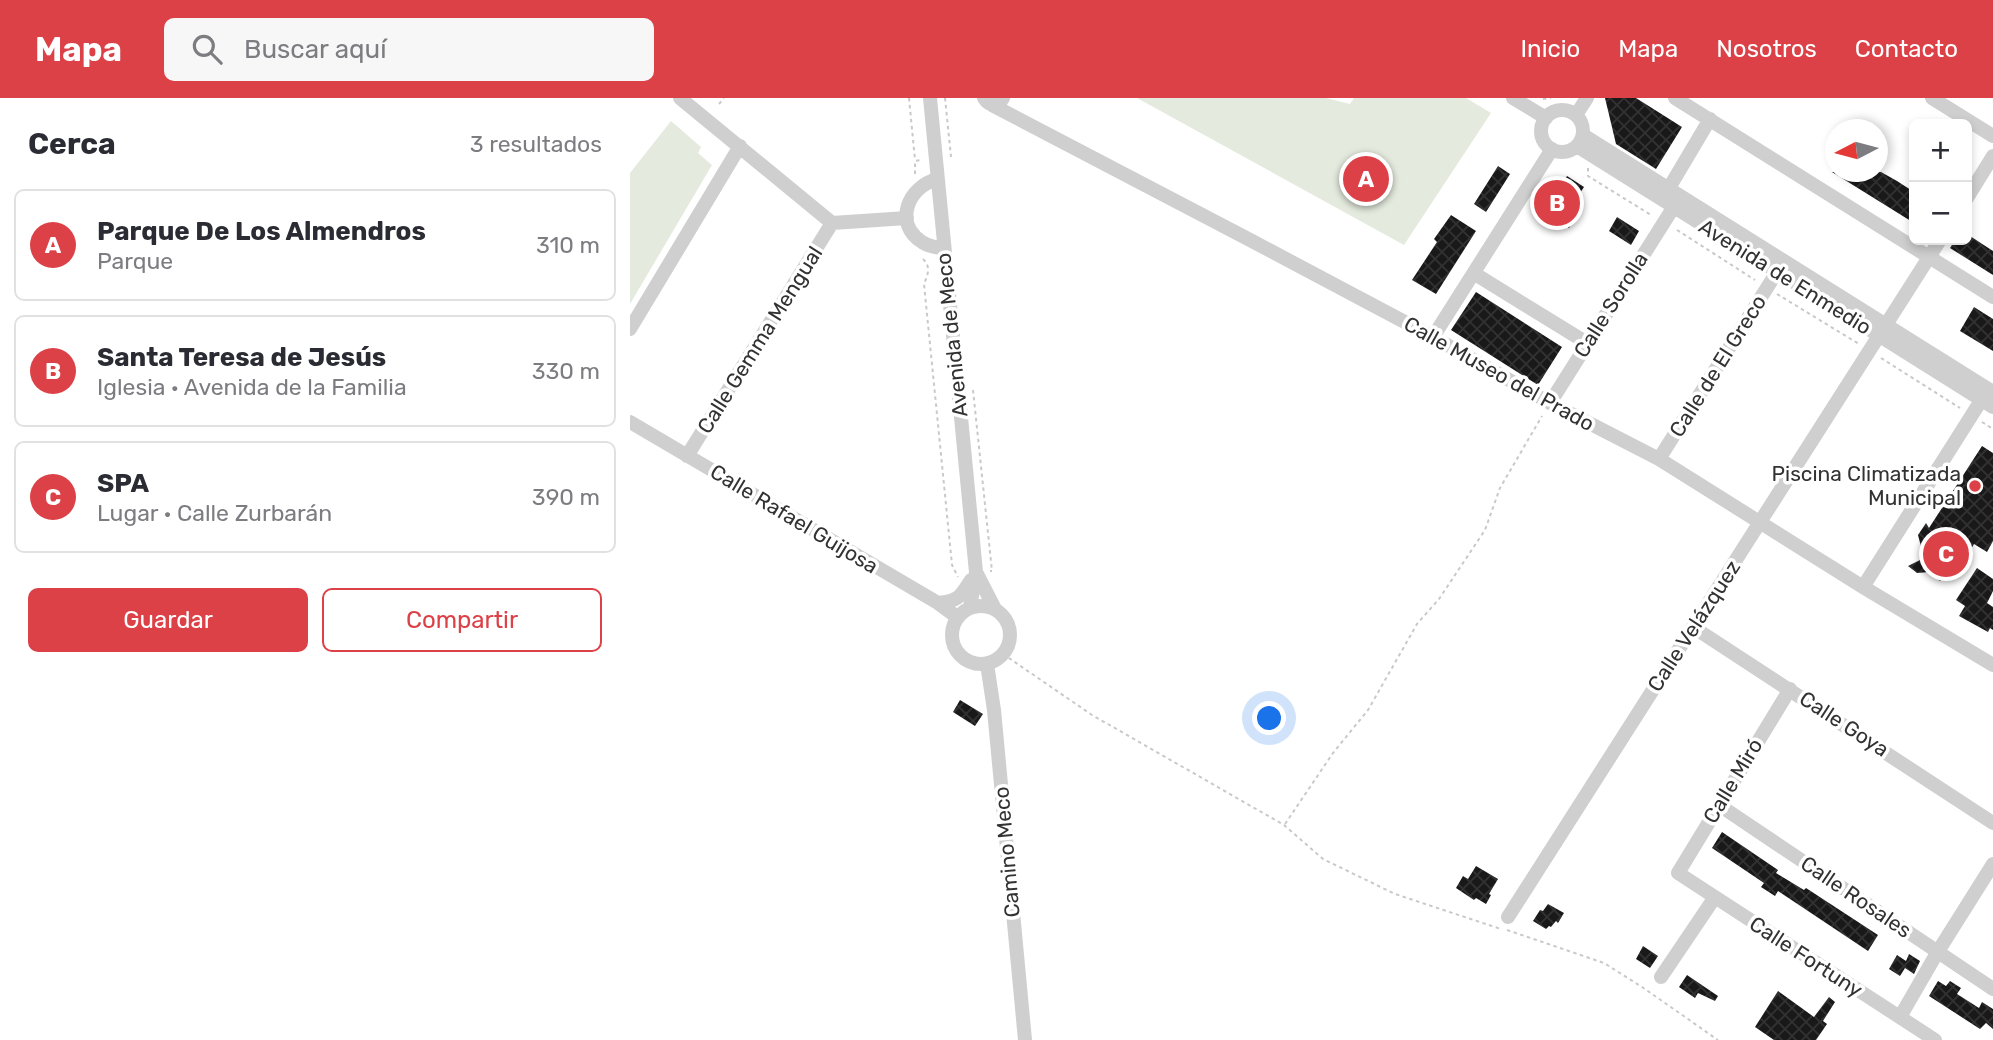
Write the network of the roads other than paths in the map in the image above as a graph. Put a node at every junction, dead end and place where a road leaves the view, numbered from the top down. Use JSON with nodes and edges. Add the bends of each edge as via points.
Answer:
{"nodes":[{"id":1,"x":680,"y":98,"type":"edge"},
{"id":2,"x":930,"y":98,"type":"edge"},
{"id":3,"x":1513,"y":98,"type":"edge"},
{"id":4,"x":1587,"y":98,"type":"edge"},
{"id":5,"x":1675,"y":98,"type":"edge"},
{"id":6,"x":1932,"y":98,"type":"edge"},
{"id":7,"x":993,"y":100,"type":"edge"},
{"id":8,"x":1572,"y":108,"type":"edge"},
{"id":9,"x":1546,"y":118,"type":"junction"},
{"id":10,"x":1710,"y":119,"type":"junction"},
{"id":11,"x":1993,"y":136,"type":"edge"},
{"id":12,"x":1580,"y":141,"type":"junction"},
{"id":13,"x":740,"y":146,"type":"junction"},
{"id":14,"x":1552,"y":149,"type":"junction"},
{"id":15,"x":1993,"y":156,"type":"edge"},
{"id":16,"x":937,"y":179,"type":"junction"},
{"id":17,"x":1669,"y":188,"type":"junction"},
{"id":18,"x":1972,"y":190,"type":"edge"},
{"id":19,"x":1674,"y":208,"type":"junction"},
{"id":20,"x":907,"y":218,"type":"junction"},
{"id":21,"x":832,"y":223,"type":"junction"},
{"id":22,"x":1937,"y":245,"type":"edge"},
{"id":23,"x":944,"y":248,"type":"junction"},
{"id":24,"x":1930,"y":256,"type":"junction"},
{"id":25,"x":1777,"y":272,"type":"junction"},
{"id":26,"x":1475,"y":274,"type":"junction"},
{"id":27,"x":1993,"y":297,"type":"edge"},
{"id":28,"x":630,"y":329,"type":"edge"},
{"id":29,"x":1883,"y":331,"type":"junction"},
{"id":30,"x":1433,"y":337,"type":"junction"},
{"id":31,"x":1587,"y":343,"type":"junction"},
{"id":32,"x":1989,"y":399,"type":"edge"},
{"id":33,"x":1550,"y":403,"type":"junction"},
{"id":34,"x":630,"y":422,"type":"edge"},
{"id":35,"x":687,"y":456,"type":"junction"},
{"id":36,"x":1659,"y":459,"type":"junction"},
{"id":37,"x":1760,"y":523,"type":"junction"},
{"id":38,"x":982,"y":571,"type":"junction"},
{"id":39,"x":1863,"y":587,"type":"junction"},
{"id":40,"x":938,"y":604,"type":"junction"},
{"id":41,"x":970,"y":607,"type":"junction"},
{"id":42,"x":995,"y":609,"type":"junction"},
{"id":43,"x":957,"y":617,"type":"junction"},
{"id":44,"x":1693,"y":627,"type":"junction"},
{"id":45,"x":987,"y":664,"type":"junction"},
{"id":46,"x":1993,"y":665,"type":"edge"},
{"id":47,"x":1790,"y":689,"type":"junction"},
{"id":48,"x":1719,"y":804,"type":"junction"},
{"id":49,"x":1993,"y":822,"type":"edge"},
{"id":50,"x":1993,"y":864,"type":"edge"},
{"id":51,"x":1678,"y":873,"type":"joint"},
{"id":52,"x":1715,"y":897,"type":"junction"},
{"id":53,"x":1508,"y":917,"type":"dead end"},
{"id":54,"x":1937,"y":953,"type":"junction"},
{"id":55,"x":1661,"y":977,"type":"dead end"},
{"id":56,"x":1993,"y":989,"type":"edge"},
{"id":57,"x":1900,"y":1017,"type":"junction"},
{"id":58,"x":1025,"y":1040,"type":"edge"},
{"id":59,"x":1935,"y":1040,"type":"edge"}],
"edges":[{"from":1,"to":13,"type":"street"},
{"from":2,"to":16,"type":"street","name":"Avenida de Meco"},
{"from":3,"to":9,"type":"street"},
{"from":4,"to":8,"type":"street"},
{"from":5,"to":10,"type":"street"},
{"from":6,"to":11,"type":"street"},
{"from":7,"to":30,"type":"street","name":"Calle Museo del Prado"},
{"from":8,"to":9,"type":"street","via":[[1554,111]]},
{"from":8,"to":12,"type":"street","via":[[1582,124]]},
{"from":9,"to":14,"type":"street","via":[[1541,132]]},
{"from":10,"to":17,"type":"street"},
{"from":10,"to":24,"type":"street"},
{"from":12,"to":14,"type":"street","via":[[1565,152]]},
{"from":12,"to":17,"type":"street","name":"Avenida de Enmedio"},
{"from":12,"to":19,"type":"street","name":"Avenida de Enmedio"},
{"from":13,"to":21,"type":"street"},
{"from":13,"to":28,"type":"street"},
{"from":14,"to":26,"type":"street"},
{"from":15,"to":18,"type":"street"},
{"from":16,"to":20,"type":"street","via":[[917,189]]},
{"from":16,"to":23,"type":"street","name":"Avenida de Meco"},
{"from":17,"to":29,"type":"street","name":"Avenida de Enmedio"},
{"from":19,"to":25,"type":"street","name":"Avenida de Enmedio"},
{"from":19,"to":31,"type":"street","name":"Calle Sorolla"},
{"from":20,"to":21,"type":"street"},
{"from":20,"to":23,"type":"street","via":[[915,237]]},
{"from":21,"to":35,"type":"street","name":"Calle Gemma Mengual"},
{"from":22,"to":24,"type":"street","name":"Calle Velázquez"},
{"from":23,"to":38,"type":"street","name":"Avenida de Meco"},
{"from":24,"to":27,"type":"street"},
{"from":24,"to":29,"type":"street","name":"Calle Velázquez"},
{"from":25,"to":29,"type":"street","name":"Avenida de Enmedio"},
{"from":25,"to":36,"type":"street","name":"Calle de El Greco"},
{"from":26,"to":30,"type":"street"},
{"from":26,"to":31,"type":"street"},
{"from":29,"to":32,"type":"street","name":"Avenida de Enmedio"},
{"from":29,"to":37,"type":"street","name":"Calle Velázquez"},
{"from":30,"to":33,"type":"street","name":"Calle Museo del Prado"},
{"from":31,"to":33,"type":"street","name":"Calle Sorolla"},
{"from":32,"to":39,"type":"street"},
{"from":33,"to":36,"type":"street","name":"Calle Museo del Prado"},
{"from":34,"to":35,"type":"street","name":"Calle Rafael Guijosa"},
{"from":35,"to":40,"type":"street","name":"Calle Rafael Guijosa"},
{"from":36,"to":37,"type":"street","name":"Calle Museo del Prado"},
{"from":37,"to":39,"type":"street","name":"Calle Museo del Prado"},
{"from":37,"to":44,"type":"street","name":"Calle Velázquez"},
{"from":38,"to":40,"type":"street","via":[[960,597]]},
{"from":38,"to":41,"type":"street","name":"Avenida de Meco"},
{"from":38,"to":42,"type":"street","name":"Avenida de Meco"},
{"from":39,"to":46,"type":"street","name":"Calle Museo del Prado"},
{"from":40,"to":43,"type":"street","name":"Calle Rafael Guijosa"},
{"from":41,"to":42,"type":"street"},
{"from":41,"to":43,"type":"street"},
{"from":42,"to":45,"type":"street","via":[[1007,621],[1010,638],[1003,654]]},
{"from":43,"to":45,"type":"street","via":[[952,626],[953,646],[967,661]]},
{"from":44,"to":47,"type":"street","name":"Calle Goya"},
{"from":44,"to":53,"type":"street","name":"Calle Velázquez"},
{"from":45,"to":58,"type":"street","name":"Camino Meco"},
{"from":47,"to":48,"type":"street","name":"Calle Miró"},
{"from":47,"to":49,"type":"street","name":"Calle Goya"},
{"from":48,"to":51,"type":"street","name":"Calle Miró"},
{"from":48,"to":54,"type":"street","name":"Calle Rosales"},
{"from":50,"to":54,"type":"street"},
{"from":51,"to":52,"type":"street","name":"Calle Fortuny"},
{"from":52,"to":55,"type":"street"},
{"from":52,"to":57,"type":"street","name":"Calle Fortuny"},
{"from":54,"to":56,"type":"street","name":"Calle Rosales"},
{"from":54,"to":57,"type":"street"},
{"from":57,"to":59,"type":"street","name":"Calle Fortuny"}]}
